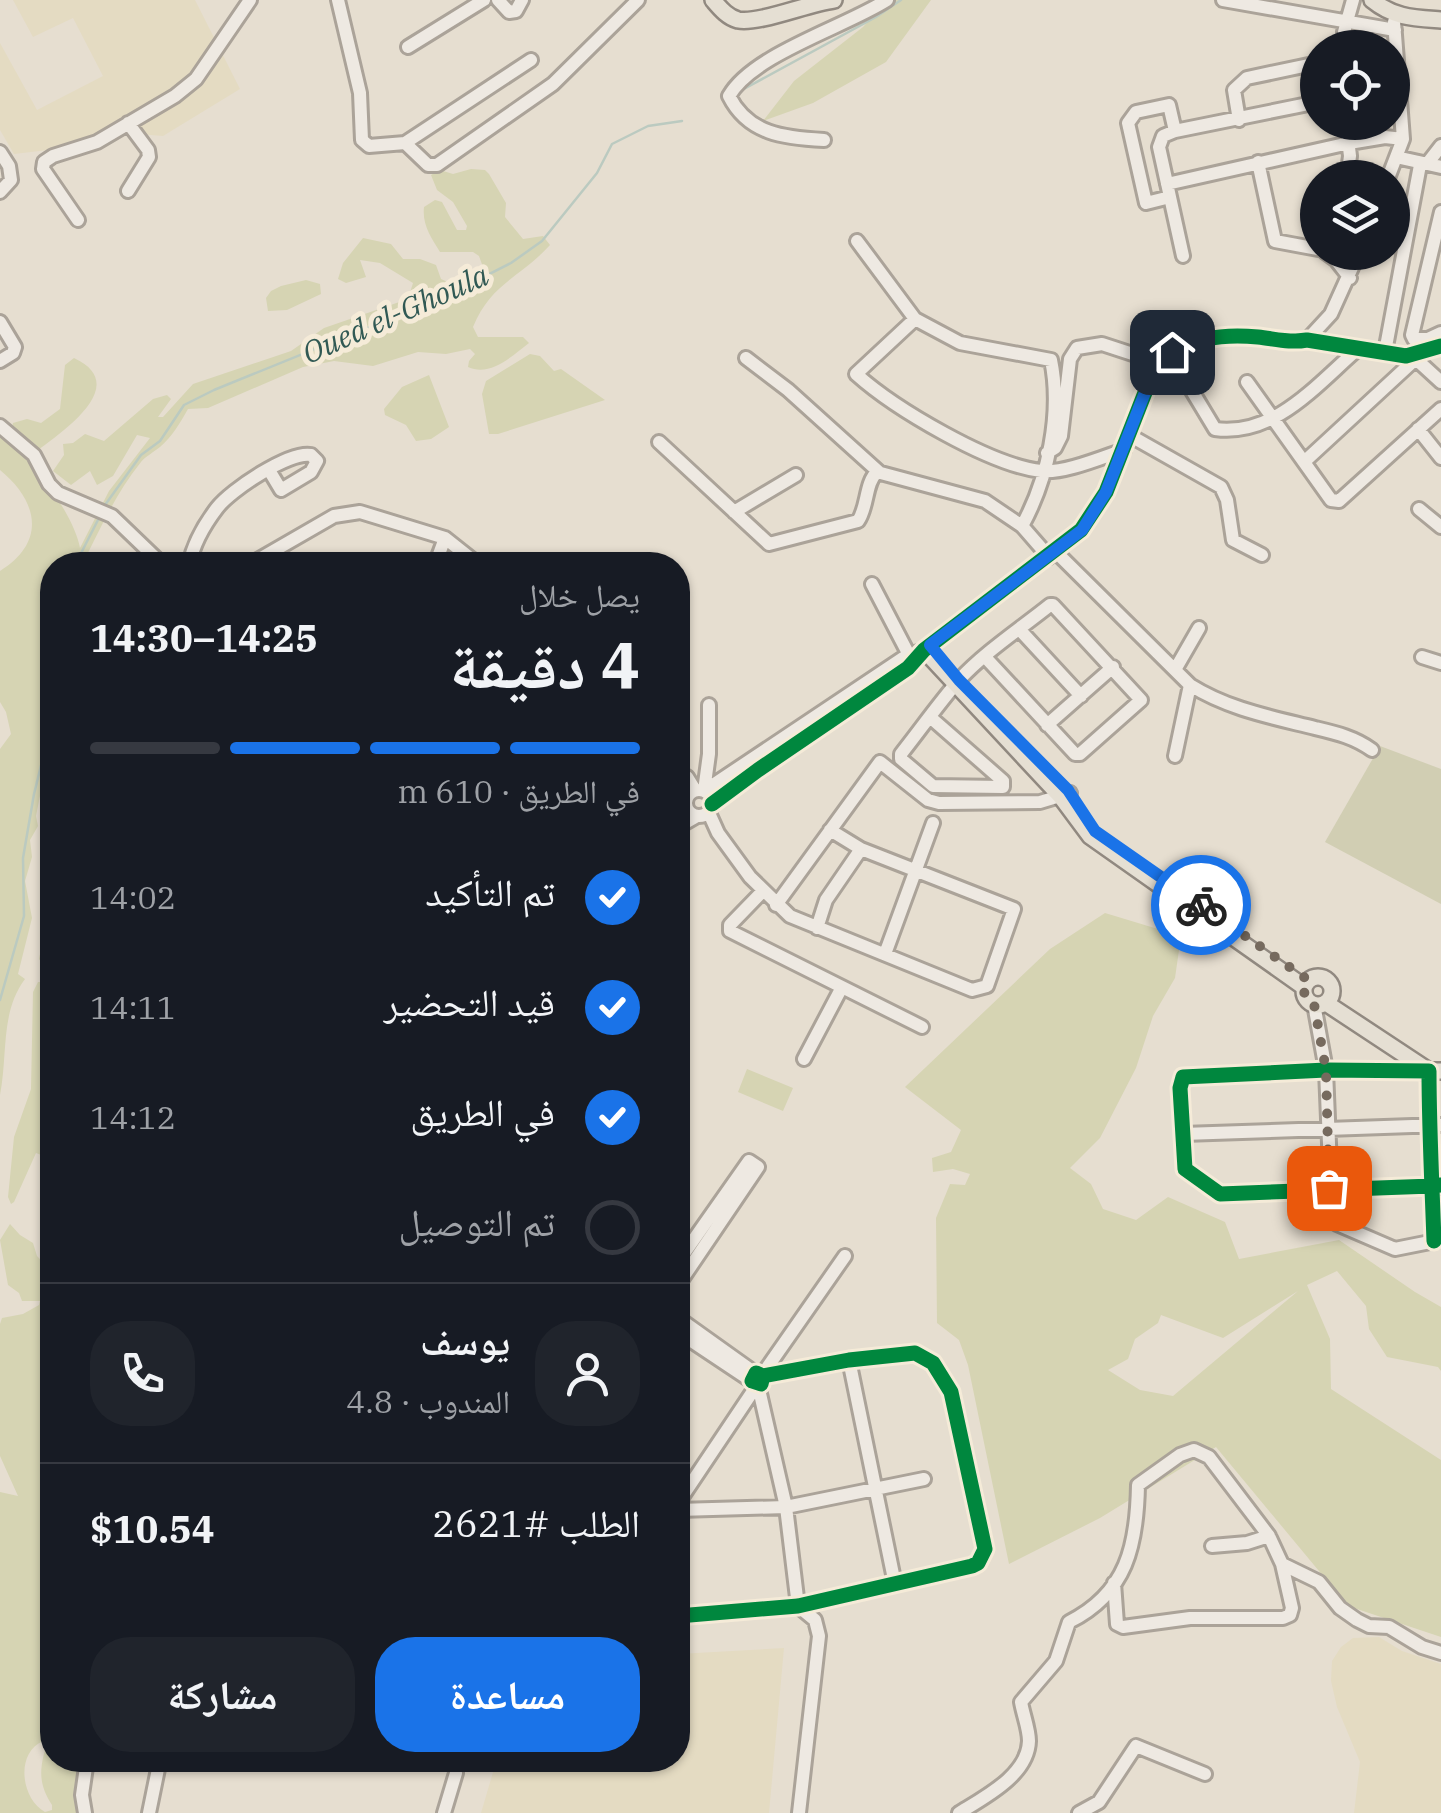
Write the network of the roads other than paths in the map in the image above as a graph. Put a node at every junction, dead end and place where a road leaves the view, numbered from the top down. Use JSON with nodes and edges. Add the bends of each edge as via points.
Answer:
{"nodes":[{"id":1,"x":250,"y":0,"type":"edge"},
{"id":2,"x":338,"y":0,"type":"edge"},
{"id":3,"x":484,"y":0,"type":"edge"},
{"id":4,"x":498,"y":0,"type":"edge"},
{"id":5,"x":522,"y":0,"type":"edge"},
{"id":6,"x":638,"y":0,"type":"edge"},
{"id":7,"x":704,"y":0,"type":"edge"},
{"id":8,"x":713,"y":0,"type":"edge"},
{"id":9,"x":834,"y":0,"type":"edge"},
{"id":10,"x":888,"y":0,"type":"edge"},
{"id":11,"x":1224,"y":0,"type":"edge"},
{"id":12,"x":1353,"y":0,"type":"edge"},
{"id":13,"x":1372,"y":0,"type":"edge"},
{"id":14,"x":727,"y":15,"type":"junction"},
{"id":15,"x":1441,"y":20,"type":"edge"},
{"id":16,"x":1347,"y":21,"type":"junction"},
{"id":17,"x":1394,"y":22,"type":"junction"},
{"id":18,"x":1345,"y":30,"type":"edge"},
{"id":19,"x":1395,"y":30,"type":"edge"},
{"id":20,"x":408,"y":47,"type":"dead end"},
{"id":21,"x":530,"y":60,"type":"dead end"},
{"id":22,"x":1300,"y":67,"type":"edge"},
{"id":23,"x":1300,"y":106,"type":"edge"},
{"id":24,"x":1239,"y":120,"type":"junction"},
{"id":25,"x":128,"y":124,"type":"junction"},
{"id":26,"x":1174,"y":131,"type":"junction"},
{"id":27,"x":824,"y":140,"type":"dead end"},
{"id":28,"x":1348,"y":140,"type":"edge"},
{"id":29,"x":1370,"y":140,"type":"edge"},
{"id":30,"x":1403,"y":140,"type":"edge"},
{"id":31,"x":405,"y":142,"type":"junction"},
{"id":32,"x":1349,"y":144,"type":"junction"},
{"id":33,"x":1441,"y":146,"type":"edge"},
{"id":34,"x":0,"y":152,"type":"edge"},
{"id":35,"x":1396,"y":157,"type":"junction"},
{"id":36,"x":1350,"y":160,"type":"edge"},
{"id":37,"x":1395,"y":160,"type":"edge"},
{"id":38,"x":1258,"y":162,"type":"junction"},
{"id":39,"x":1430,"y":166,"type":"edge"},
{"id":40,"x":128,"y":191,"type":"dead end"},
{"id":41,"x":1168,"y":191,"type":"junction"},
{"id":42,"x":0,"y":192,"type":"edge"},
{"id":43,"x":1441,"y":212,"type":"edge"},
{"id":44,"x":78,"y":220,"type":"dead end"},
{"id":45,"x":857,"y":241,"type":"dead end"},
{"id":46,"x":1300,"y":245,"type":"edge"},
{"id":47,"x":1183,"y":256,"type":"dead end"},
{"id":48,"x":1344,"y":270,"type":"edge"},
{"id":49,"x":1353,"y":270,"type":"edge"},
{"id":50,"x":1350,"y":278,"type":"junction"},
{"id":51,"x":915,"y":320,"type":"junction"},
{"id":52,"x":0,"y":322,"type":"edge"},
{"id":53,"x":1441,"y":334,"type":"edge"},
{"id":54,"x":1308,"y":340,"type":"junction"},
{"id":55,"x":1441,"y":346,"type":"edge"},
{"id":56,"x":1359,"y":348,"type":"junction"},
{"id":57,"x":1172,"y":352,"type":"junction"},
{"id":58,"x":1385,"y":352,"type":"junction"},
{"id":59,"x":1420,"y":357,"type":"junction"},
{"id":60,"x":746,"y":358,"type":"dead end"},
{"id":61,"x":0,"y":360,"type":"edge"},
{"id":62,"x":1157,"y":362,"type":"junction"},
{"id":63,"x":1247,"y":382,"type":"dead end"},
{"id":64,"x":1441,"y":382,"type":"edge"},
{"id":65,"x":1441,"y":409,"type":"edge"},
{"id":66,"x":1274,"y":420,"type":"junction"},
{"id":67,"x":0,"y":426,"type":"edge"},
{"id":68,"x":1418,"y":429,"type":"junction"},
{"id":69,"x":1129,"y":436,"type":"junction"},
{"id":70,"x":658,"y":442,"type":"dead end"},
{"id":71,"x":1124,"y":450,"type":"junction"},
{"id":72,"x":1047,"y":453,"type":"junction"},
{"id":73,"x":1441,"y":458,"type":"edge"},
{"id":74,"x":1304,"y":462,"type":"junction"},
{"id":75,"x":269,"y":470,"type":"dead end"},
{"id":76,"x":1044,"y":472,"type":"junction"},
{"id":77,"x":880,"y":473,"type":"junction"},
{"id":78,"x":796,"y":475,"type":"dead end"},
{"id":79,"x":1419,"y":508,"type":"dead end"},
{"id":80,"x":734,"y":512,"type":"junction"},
{"id":81,"x":1022,"y":526,"type":"junction"},
{"id":82,"x":1441,"y":527,"type":"edge"},
{"id":83,"x":445,"y":538,"type":"junction"},
{"id":84,"x":149,"y":552,"type":"edge"},
{"id":85,"x":192,"y":552,"type":"edge"},
{"id":86,"x":271,"y":552,"type":"edge"},
{"id":87,"x":440,"y":552,"type":"edge"},
{"id":88,"x":463,"y":552,"type":"edge"},
{"id":89,"x":1053,"y":554,"type":"junction"},
{"id":90,"x":1262,"y":555,"type":"dead end"},
{"id":91,"x":872,"y":584,"type":"dead end"},
{"id":92,"x":1199,"y":628,"type":"dead end"},
{"id":93,"x":1020,"y":630,"type":"junction"},
{"id":94,"x":921,"y":650,"type":"junction"},
{"id":95,"x":1422,"y":657,"type":"dead end"},
{"id":96,"x":986,"y":658,"type":"junction"},
{"id":97,"x":1441,"y":664,"type":"edge"},
{"id":98,"x":1114,"y":667,"type":"junction"},
{"id":99,"x":1176,"y":668,"type":"junction"},
{"id":100,"x":957,"y":683,"type":"junction"},
{"id":101,"x":1190,"y":685,"type":"junction"},
{"id":102,"x":1080,"y":696,"type":"junction"},
{"id":103,"x":708,"y":705,"type":"dead end"},
{"id":104,"x":930,"y":717,"type":"junction"},
{"id":105,"x":1047,"y":726,"type":"junction"},
{"id":106,"x":1372,"y":750,"type":"dead end"},
{"id":107,"x":1175,"y":756,"type":"dead end"},
{"id":108,"x":1065,"y":795,"type":"junction"},
{"id":109,"x":691,"y":796,"type":"edge"},
{"id":110,"x":690,"y":810,"type":"edge"},
{"id":111,"x":706,"y":811,"type":"junction"},
{"id":112,"x":690,"y":820,"type":"edge"},
{"id":113,"x":933,"y":823,"type":"dead end"},
{"id":114,"x":830,"y":830,"type":"junction"},
{"id":115,"x":861,"y":849,"type":"junction"},
{"id":116,"x":916,"y":872,"type":"junction"},
{"id":117,"x":762,"y":892,"type":"junction"},
{"id":118,"x":776,"y":905,"type":"junction"},
{"id":119,"x":817,"y":928,"type":"junction"},
{"id":120,"x":886,"y":954,"type":"junction"},
{"id":121,"x":1306,"y":984,"type":"junction"},
{"id":122,"x":842,"y":987,"type":"junction"},
{"id":123,"x":1324,"y":1001,"type":"junction"},
{"id":124,"x":922,"y":1027,"type":"dead end"},
{"id":125,"x":804,"y":1059,"type":"dead end"},
{"id":126,"x":1437,"y":1069,"type":"edge"},
{"id":127,"x":1326,"y":1070,"type":"junction"},
{"id":128,"x":1435,"y":1125,"type":"edge"},
{"id":129,"x":1330,"y":1131,"type":"junction"},
{"id":130,"x":1183,"y":1134,"type":"junction"},
{"id":131,"x":1437,"y":1186,"type":"edge"},
{"id":132,"x":1329,"y":1188,"type":"junction"},
{"id":133,"x":1438,"y":1241,"type":"edge"},
{"id":134,"x":690,"y":1245,"type":"edge"},
{"id":135,"x":846,"y":1256,"type":"dead end"},
{"id":136,"x":690,"y":1267,"type":"edge"},
{"id":137,"x":690,"y":1327,"type":"edge"},
{"id":138,"x":690,"y":1339,"type":"edge"},
{"id":139,"x":849,"y":1360,"type":"junction"},
{"id":140,"x":758,"y":1379,"type":"junction"},
{"id":141,"x":924,"y":1479,"type":"dead end"},
{"id":142,"x":690,"y":1488,"type":"edge"},
{"id":143,"x":876,"y":1489,"type":"junction"},
{"id":144,"x":690,"y":1507,"type":"edge"},
{"id":145,"x":786,"y":1507,"type":"junction"},
{"id":146,"x":1269,"y":1536,"type":"junction"},
{"id":147,"x":1212,"y":1546,"type":"dead end"},
{"id":148,"x":1282,"y":1564,"type":"junction"},
{"id":149,"x":1114,"y":1583,"type":"junction"},
{"id":150,"x":895,"y":1584,"type":"junction"},
{"id":151,"x":798,"y":1606,"type":"junction"},
{"id":152,"x":690,"y":1615,"type":"edge"},
{"id":153,"x":1441,"y":1652,"type":"edge"},
{"id":154,"x":86,"y":1772,"type":"edge"},
{"id":155,"x":157,"y":1772,"type":"edge"},
{"id":156,"x":456,"y":1773,"type":"dead end"},
{"id":157,"x":1206,"y":1774,"type":"dead end"},
{"id":158,"x":86,"y":1813,"type":"edge"},
{"id":159,"x":149,"y":1813,"type":"edge"},
{"id":160,"x":444,"y":1813,"type":"edge"},
{"id":161,"x":798,"y":1813,"type":"edge"},
{"id":162,"x":959,"y":1813,"type":"edge"},
{"id":163,"x":1079,"y":1813,"type":"edge"}],
"edges":[{"from":1,"to":25,"type":"street","via":[[196,79]]},
{"from":2,"to":31,"type":"street","via":[[360,93],[362,140],[369,146]]},
{"from":3,"to":20,"type":"street"},
{"from":4,"to":5,"type":"street","via":[[509,12]]},
{"from":6,"to":31,"type":"street","via":[[553,84],[437,165],[428,165]]},
{"from":7,"to":14,"type":"street"},
{"from":8,"to":14,"type":"main road"},
{"from":9,"to":14,"type":"main road","via":[[753,21]]},
{"from":10,"to":27,"type":"street","via":[[738,80],[729,96],[757,129]]},
{"from":11,"to":16,"type":"street"},
{"from":12,"to":16,"type":"street"},
{"from":13,"to":17,"type":"main road"},
{"from":15,"to":17,"type":"main road"},
{"from":16,"to":17,"type":"street"},
{"from":16,"to":18,"type":"street"},
{"from":17,"to":19,"type":"street"},
{"from":21,"to":31,"type":"street"},
{"from":22,"to":24,"type":"street","via":[[1247,78],[1234,90]]},
{"from":23,"to":24,"type":"street"},
{"from":24,"to":26,"type":"street"},
{"from":25,"to":40,"type":"street","via":[[149,158]]},
{"from":25,"to":44,"type":"street","via":[[44,162]]},
{"from":26,"to":41,"type":"street","via":[[1159,143]]},
{"from":26,"to":41,"type":"street","via":[[1169,105],[1136,112],[1128,123],[1146,203]]},
{"from":28,"to":32,"type":"street"},
{"from":29,"to":32,"type":"street"},
{"from":30,"to":35,"type":"street"},
{"from":32,"to":36,"type":"street"},
{"from":32,"to":38,"type":"street"},
{"from":33,"to":39,"type":"street"},
{"from":34,"to":42,"type":"street","via":[[11,180]]},
{"from":35,"to":37,"type":"street"},
{"from":35,"to":39,"type":"street"},
{"from":38,"to":41,"type":"street"},
{"from":38,"to":46,"type":"street","via":[[1275,240]]},
{"from":39,"to":58,"type":"street"},
{"from":41,"to":47,"type":"street"},
{"from":43,"to":53,"type":"street","via":[[1412,335]]},
{"from":45,"to":51,"type":"street"},
{"from":48,"to":50,"type":"street"},
{"from":49,"to":50,"type":"street"},
{"from":50,"to":54,"type":"street"},
{"from":51,"to":72,"type":"street","via":[[960,342],[1051,360]]},
{"from":51,"to":76,"type":"street","via":[[858,376],[998,460]]},
{"from":52,"to":61,"type":"street","via":[[15,347]]},
{"from":54,"to":56,"type":"street"},
{"from":54,"to":57,"type":"street","via":[[1214,336]]},
{"from":55,"to":59,"type":"street"},
{"from":56,"to":58,"type":"street"},
{"from":56,"to":66,"type":"street"},
{"from":57,"to":62,"type":"street"},
{"from":57,"to":66,"type":"street","via":[[1216,430],[1236,432]]},
{"from":58,"to":59,"type":"street"},
{"from":59,"to":64,"type":"street"},
{"from":59,"to":74,"type":"street"},
{"from":60,"to":77,"type":"street"},
{"from":62,"to":69,"type":"street"},
{"from":62,"to":72,"type":"street","via":[[1114,346],[1077,348],[1060,440]]},
{"from":63,"to":66,"type":"street"},
{"from":65,"to":68,"type":"street"},
{"from":66,"to":74,"type":"street"},
{"from":67,"to":84,"type":"street","via":[[34,455],[58,494],[112,516]]},
{"from":68,"to":73,"type":"street"},
{"from":68,"to":74,"type":"street","via":[[1339,500],[1332,500]]},
{"from":69,"to":71,"type":"street"},
{"from":69,"to":90,"type":"street","via":[[1217,484],[1226,495],[1233,540]]},
{"from":70,"to":80,"type":"street"},
{"from":71,"to":76,"type":"street"},
{"from":71,"to":89,"type":"street","via":[[1082,530]]},
{"from":72,"to":76,"type":"street"},
{"from":75,"to":85,"type":"street","via":[[216,509]]},
{"from":76,"to":81,"type":"street"},
{"from":77,"to":80,"type":"street","via":[[872,476],[854,524],[773,545]]},
{"from":77,"to":81,"type":"street","via":[[984,500]]},
{"from":78,"to":80,"type":"street"},
{"from":79,"to":82,"type":"street"},
{"from":81,"to":89,"type":"street"},
{"from":83,"to":86,"type":"street","via":[[349,512]]},
{"from":83,"to":87,"type":"street"},
{"from":83,"to":88,"type":"street"},
{"from":89,"to":94,"type":"street"},
{"from":89,"to":99,"type":"street"},
{"from":91,"to":94,"type":"street"},
{"from":92,"to":99,"type":"street"},
{"from":93,"to":96,"type":"street"},
{"from":93,"to":98,"type":"street","via":[[1053,605]]},
{"from":93,"to":102,"type":"street"},
{"from":94,"to":100,"type":"main road"},
{"from":94,"to":109,"type":"street"},
{"from":94,"to":111,"type":"street","via":[[908,668]]},
{"from":95,"to":97,"type":"street"},
{"from":96,"to":100,"type":"street"},
{"from":96,"to":105,"type":"street"},
{"from":98,"to":102,"type":"street"},
{"from":98,"to":105,"type":"street","via":[[1141,700],[1080,754]]},
{"from":99,"to":101,"type":"street"},
{"from":100,"to":104,"type":"street"},
{"from":100,"to":108,"type":"main road"},
{"from":101,"to":106,"type":"street","via":[[1225,704],[1347,735]]},
{"from":101,"to":107,"type":"street"},
{"from":102,"to":105,"type":"street"},
{"from":103,"to":109,"type":"street","via":[[709,754]]},
{"from":104,"to":104,"type":"street","via":[[901,759],[933,786],[1003,787]]},
{"from":108,"to":114,"type":"street","via":[[1040,802],[938,803],[880,762]]},
{"from":108,"to":121,"type":"main road","via":[[1095,831]]},
{"from":109,"to":111,"type":"street","via":[[710,796]]},
{"from":110,"to":111,"type":"street"},
{"from":111,"to":112,"type":"street"},
{"from":111,"to":117,"type":"street"},
{"from":113,"to":116,"type":"street"},
{"from":114,"to":115,"type":"street"},
{"from":114,"to":118,"type":"street"},
{"from":115,"to":116,"type":"street"},
{"from":115,"to":119,"type":"street","via":[[826,900]]},
{"from":116,"to":120,"type":"street"},
{"from":116,"to":120,"type":"street","via":[[1014,909],[991,978],[972,990]]},
{"from":117,"to":118,"type":"street"},
{"from":117,"to":122,"type":"street","via":[[730,931]]},
{"from":118,"to":119,"type":"street"},
{"from":119,"to":120,"type":"street"},
{"from":121,"to":123,"type":"main road","via":[[1304,994]]},
{"from":121,"to":123,"type":"main road","via":[[1314,976],[1327,979]]},
{"from":122,"to":124,"type":"street"},
{"from":122,"to":125,"type":"street"},
{"from":123,"to":126,"type":"main road"},
{"from":123,"to":127,"type":"street"},
{"from":126,"to":127,"type":"street"},
{"from":126,"to":128,"type":"street"},
{"from":127,"to":129,"type":"street"},
{"from":127,"to":130,"type":"street","via":[[1183,1077]]},
{"from":128,"to":129,"type":"street"},
{"from":128,"to":131,"type":"street"},
{"from":129,"to":130,"type":"street"},
{"from":129,"to":132,"type":"street"},
{"from":130,"to":132,"type":"street","via":[[1185,1169],[1220,1194]]},
{"from":131,"to":132,"type":"street"},
{"from":131,"to":133,"type":"street"},
{"from":132,"to":133,"type":"street","via":[[1337,1224],[1395,1249]]},
{"from":134,"to":136,"type":"street","via":[[749,1161],[758,1167]]},
{"from":135,"to":140,"type":"street"},
{"from":137,"to":140,"type":"street"},
{"from":138,"to":140,"type":"street"},
{"from":139,"to":140,"type":"street"},
{"from":139,"to":143,"type":"street"},
{"from":139,"to":150,"type":"street","via":[[915,1353],[935,1366],[951,1392],[985,1549],[972,1566]]},
{"from":140,"to":142,"type":"street"},
{"from":140,"to":145,"type":"street"},
{"from":141,"to":143,"type":"street"},
{"from":143,"to":145,"type":"street"},
{"from":143,"to":150,"type":"street"},
{"from":144,"to":145,"type":"street"},
{"from":145,"to":151,"type":"street"},
{"from":146,"to":147,"type":"street"},
{"from":146,"to":148,"type":"street"},
{"from":146,"to":149,"type":"street","via":[[1209,1457],[1194,1450],[1138,1485],[1137,1530]]},
{"from":148,"to":149,"type":"street","via":[[1292,1608],[1283,1618],[1190,1618],[1124,1628],[1115,1616]]},
{"from":148,"to":153,"type":"street","via":[[1318,1582],[1357,1620]]},
{"from":149,"to":162,"type":"street","via":[[1096,1608],[1069,1622],[1056,1661],[1024,1695],[1030,1744],[1018,1767]]},
{"from":150,"to":151,"type":"street"},
{"from":151,"to":152,"type":"street"},
{"from":151,"to":161,"type":"street","via":[[816,1620],[818,1636]]},
{"from":154,"to":158,"type":"street"},
{"from":155,"to":159,"type":"street"},
{"from":156,"to":160,"type":"street"},
{"from":157,"to":163,"type":"street","via":[[1136,1746],[1099,1802]]}]}
